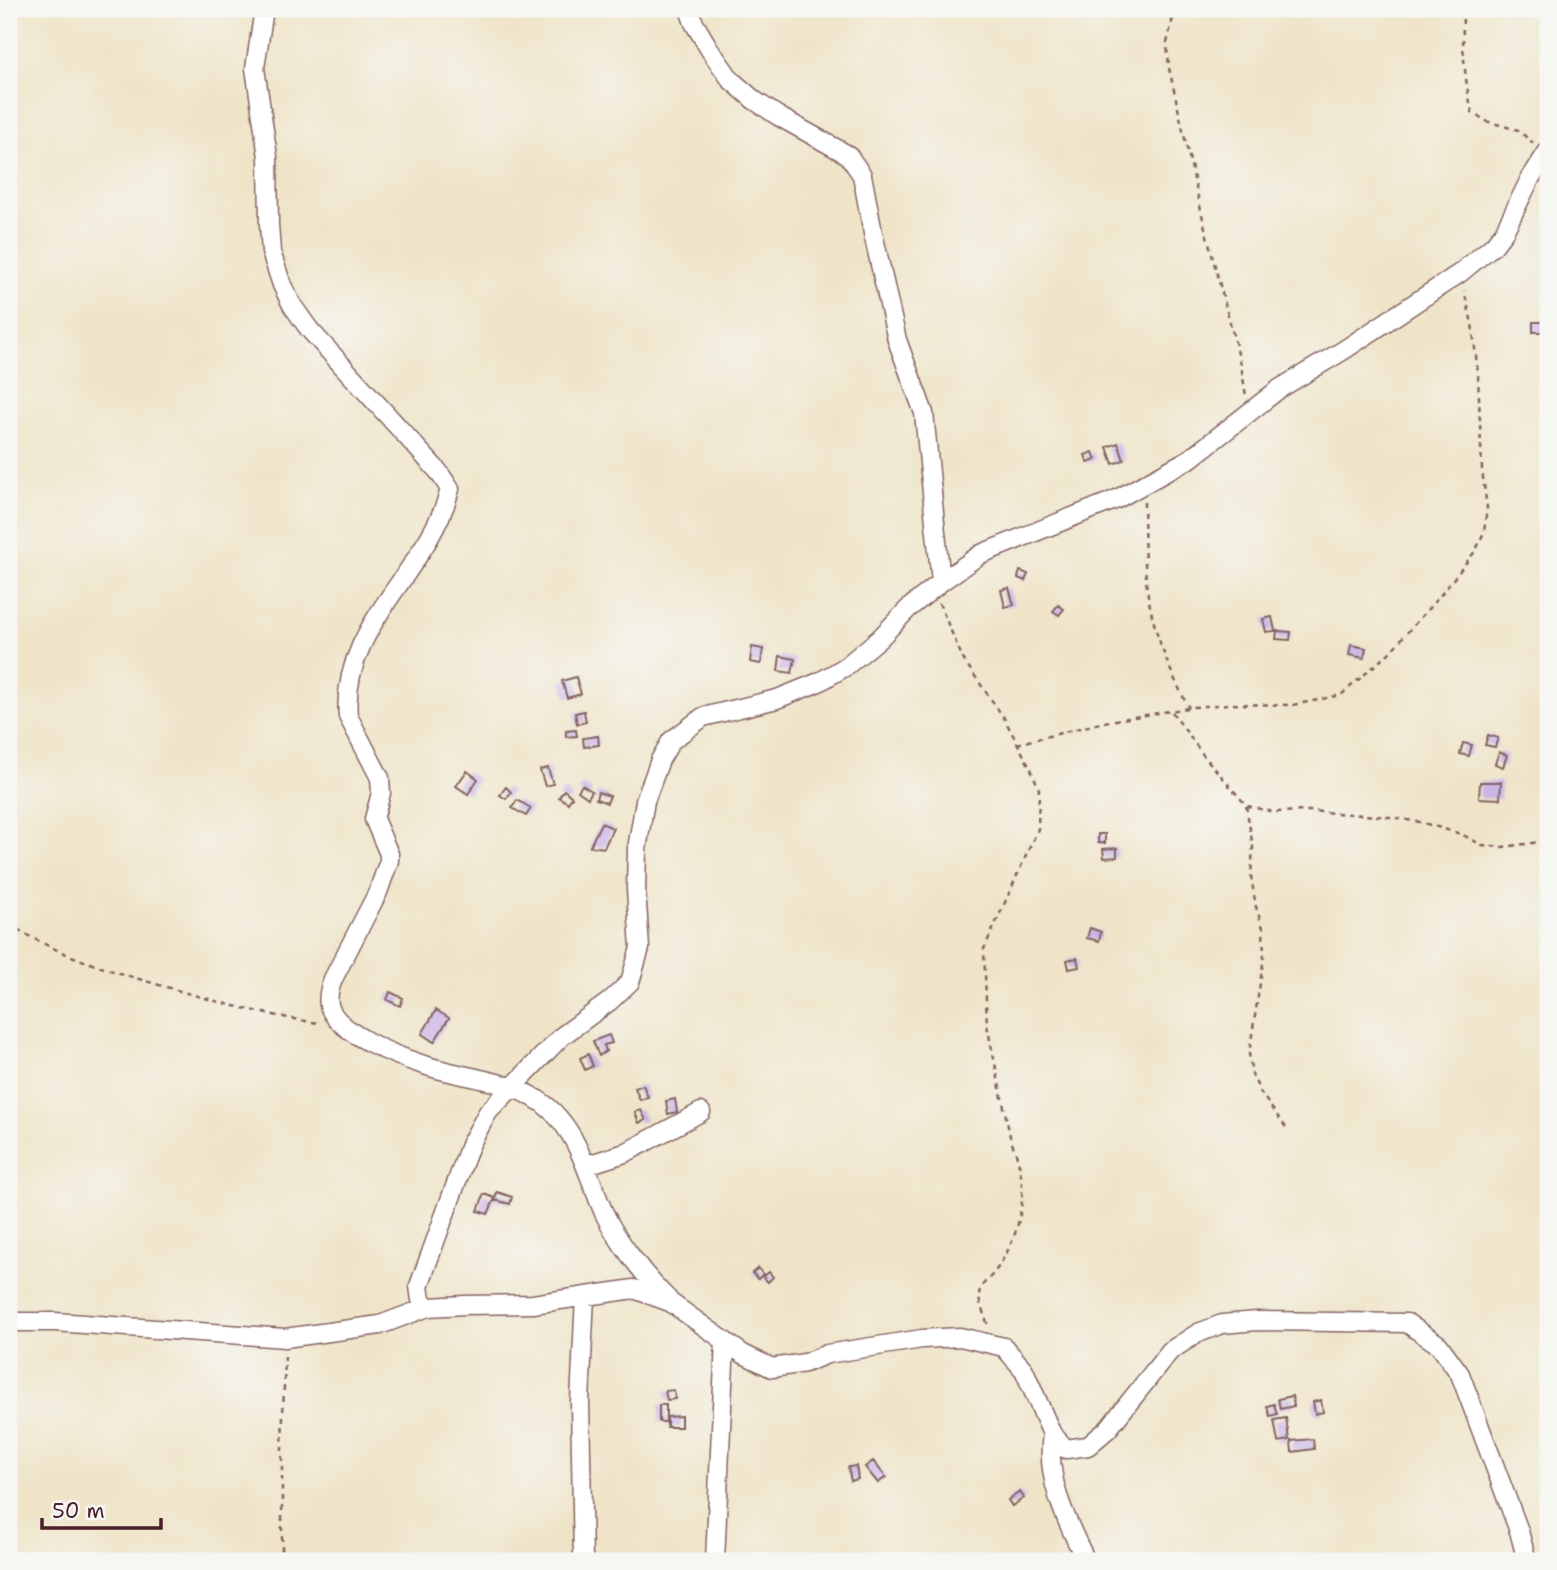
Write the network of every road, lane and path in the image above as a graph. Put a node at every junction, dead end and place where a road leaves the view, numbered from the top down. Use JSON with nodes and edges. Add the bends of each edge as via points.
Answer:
{"nodes":[{"id":1,"x":264,"y":9,"type":"edge"},
{"id":2,"x":689,"y":9,"type":"edge"},
{"id":3,"x":1175,"y":9,"type":"edge"},
{"id":4,"x":1463,"y":9,"type":"edge"},
{"id":5,"x":1548,"y":152,"type":"edge"},
{"id":6,"x":1460,"y":273,"type":"junction"},
{"id":7,"x":1240,"y":420,"type":"junction"},
{"id":8,"x":1144,"y":485,"type":"junction"},
{"id":9,"x":937,"y":585,"type":"junction"},
{"id":10,"x":1189,"y":708,"type":"junction"},
{"id":11,"x":1172,"y":712,"type":"junction"},
{"id":12,"x":1017,"y":744,"type":"junction"},
{"id":13,"x":1246,"y":805,"type":"junction"},
{"id":14,"x":1548,"y":838,"type":"edge"},
{"id":15,"x":9,"y":924,"type":"edge"},
{"id":16,"x":344,"y":1027,"type":"junction"},
{"id":17,"x":511,"y":1086,"type":"junction"},
{"id":18,"x":701,"y":1112,"type":"dead end"},
{"id":19,"x":1287,"y":1129,"type":"dead end"},
{"id":20,"x":587,"y":1165,"type":"junction"},
{"id":21,"x":585,"y":1296,"type":"junction"},
{"id":22,"x":670,"y":1302,"type":"junction"},
{"id":23,"x":428,"y":1307,"type":"junction"},
{"id":24,"x":9,"y":1322,"type":"edge"},
{"id":25,"x":285,"y":1338,"type":"junction"},
{"id":26,"x":724,"y":1341,"type":"junction"},
{"id":27,"x":995,"y":1344,"type":"junction"},
{"id":28,"x":1052,"y":1434,"type":"junction"},
{"id":29,"x":282,"y":1561,"type":"edge"},
{"id":30,"x":583,"y":1561,"type":"edge"},
{"id":31,"x":715,"y":1561,"type":"edge"},
{"id":32,"x":1086,"y":1561,"type":"edge"},
{"id":33,"x":1527,"y":1561,"type":"edge"}],
"edges":[{"from":1,"to":16,"type":"street","via":[[255,68],[268,157],[271,252],[278,276],[309,329],[450,489],[422,551],[384,605],[354,663],[348,716],[380,778],[375,822],[389,861],[331,985],[329,1006]]},
{"from":2,"to":9,"type":"street","via":[[731,80],[754,100],[848,155],[862,175],[897,340],[924,413]]},
{"from":3,"to":7,"type":"path","via":[[1167,43],[1169,68],[1241,365],[1246,398]]},
{"from":4,"to":5,"type":"path","via":[[1472,111],[1486,121],[1518,130]]},
{"from":5,"to":6,"type":"street","via":[[1504,232]]},
{"from":6,"to":7,"type":"street","via":[[1279,389]]},
{"from":6,"to":10,"type":"path","via":[[1478,374],[1487,508],[1476,550],[1389,653],[1341,695],[1293,705]]},
{"from":7,"to":8,"type":"street","via":[[1191,458]]},
{"from":8,"to":9,"type":"street","via":[[981,554]]},
{"from":8,"to":10,"type":"path","via":[[1149,600],[1160,643]]},
{"from":9,"to":12,"type":"path","via":[[963,659]]},
{"from":9,"to":17,"type":"street","via":[[845,667],[777,699],[703,717],[671,741],[643,813],[636,889],[640,948],[630,982],[562,1036]]},
{"from":10,"to":11,"type":"path"},
{"from":11,"to":12,"type":"path","via":[[1104,722]]},
{"from":11,"to":13,"type":"path"},
{"from":12,"to":27,"type":"path","via":[[1039,789],[1041,807],[1038,829],[984,949],[986,1025],[1023,1195],[1020,1223],[979,1297]]},
{"from":13,"to":14,"type":"path","via":[[1274,812],[1420,822],[1482,845],[1503,847]]},
{"from":13,"to":19,"type":"path","via":[[1264,958],[1249,1054],[1260,1092]]},
{"from":15,"to":16,"type":"path","via":[[37,943],[124,975],[221,1003]]},
{"from":16,"to":17,"type":"street","via":[[421,1064]]},
{"from":17,"to":20,"type":"street","via":[[538,1100],[563,1122]]},
{"from":17,"to":23,"type":"street","via":[[488,1112],[470,1145],[419,1286],[421,1300]]},
{"from":18,"to":20,"type":"street","via":[[625,1153]]},
{"from":20,"to":22,"type":"street","via":[[605,1215],[648,1279]]},
{"from":21,"to":22,"type":"street","via":[[634,1289]]},
{"from":21,"to":23,"type":"street","via":[[533,1304]]},
{"from":21,"to":30,"type":"street","via":[[580,1402]]},
{"from":22,"to":26,"type":"street"},
{"from":23,"to":25,"type":"street","via":[[380,1325]]},
{"from":24,"to":25,"type":"street"},
{"from":25,"to":29,"type":"path"},
{"from":26,"to":27,"type":"street","via":[[772,1368],[922,1339],[960,1337]]},
{"from":26,"to":31,"type":"street"},
{"from":27,"to":28,"type":"street","via":[[1024,1370]]},
{"from":28,"to":32,"type":"street","via":[[1052,1479]]},
{"from":28,"to":33,"type":"street","via":[[1066,1449],[1088,1446],[1108,1429],[1170,1351],[1222,1324],[1407,1324],[1439,1346],[1460,1374]]}]}
